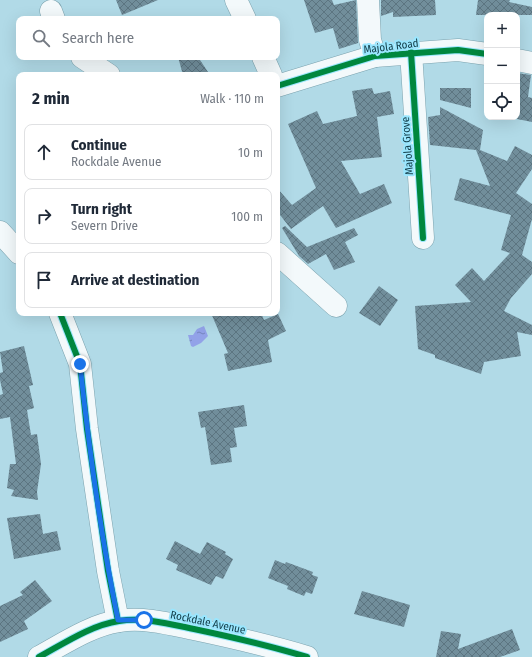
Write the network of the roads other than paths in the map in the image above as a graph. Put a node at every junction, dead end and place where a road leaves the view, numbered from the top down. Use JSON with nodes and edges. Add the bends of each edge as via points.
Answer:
{"nodes":[{"id":1,"x":236,"y":0,"type":"edge"},
{"id":2,"x":368,"y":0,"type":"edge"},
{"id":3,"x":244,"y":16,"type":"edge"},
{"id":4,"x":411,"y":52,"type":"junction"},
{"id":5,"x":484,"y":54,"type":"edge"},
{"id":6,"x":375,"y":56,"type":"junction"},
{"id":7,"x":86,"y":60,"type":"edge"},
{"id":8,"x":264,"y":60,"type":"edge"},
{"id":9,"x":520,"y":61,"type":"edge"},
{"id":10,"x":532,"y":63,"type":"edge"},
{"id":11,"x":104,"y":72,"type":"edge"},
{"id":12,"x":270,"y":72,"type":"edge"},
{"id":13,"x":280,"y":85,"type":"edge"},
{"id":14,"x":0,"y":232,"type":"edge"},
{"id":15,"x":423,"y":238,"type":"dead end"},
{"id":16,"x":16,"y":250,"type":"edge"},
{"id":17,"x":280,"y":256,"type":"edge"},
{"id":18,"x":336,"y":306,"type":"dead end"},
{"id":19,"x":61,"y":316,"type":"edge"},
{"id":20,"x":118,"y":620,"type":"junction"},
{"id":21,"x":39,"y":657,"type":"edge"},
{"id":22,"x":307,"y":657,"type":"edge"}],
"edges":[{"from":1,"to":3,"type":"street"},
{"from":2,"to":6,"type":"street","via":[[370,40]]},
{"from":4,"to":5,"type":"street","name":"Majola Road","via":[[458,50]]},
{"from":4,"to":6,"type":"street","name":"Majola Road"},
{"from":4,"to":15,"type":"street","name":"Majola Grove"},
{"from":6,"to":13,"type":"street","name":"Majola Road"},
{"from":7,"to":11,"type":"street"},
{"from":8,"to":12,"type":"street"},
{"from":9,"to":10,"type":"street"},
{"from":14,"to":16,"type":"street"},
{"from":17,"to":18,"type":"street"},
{"from":19,"to":20,"type":"street","via":[[80,364],[108,571]]},
{"from":20,"to":21,"type":"street","name":"Rockdale Avenue","via":[[95,628]]},
{"from":20,"to":22,"type":"street","name":"Rockdale Avenue","via":[[173,624]]}]}
